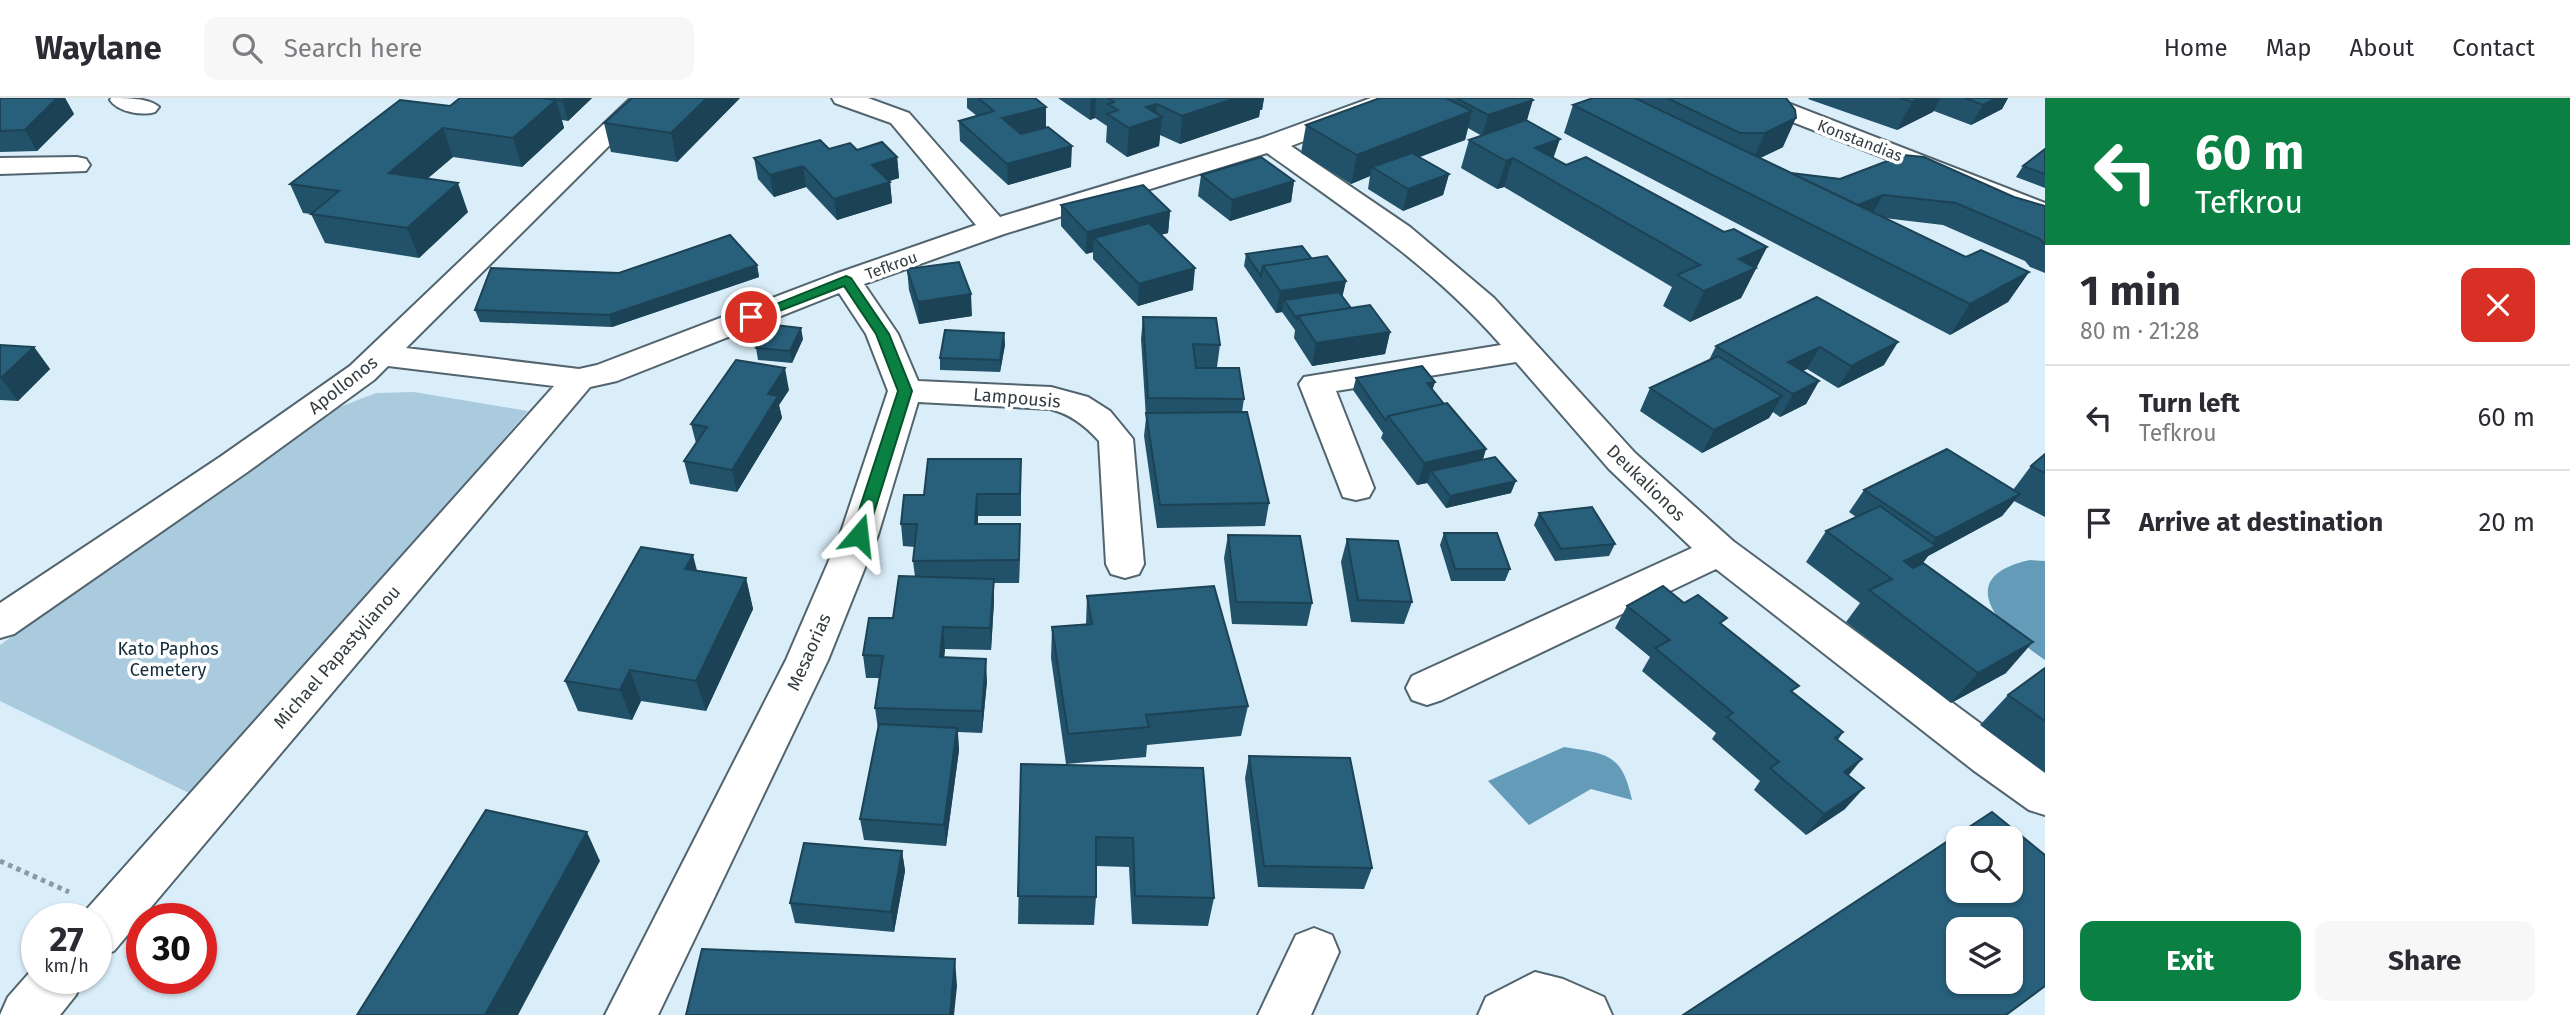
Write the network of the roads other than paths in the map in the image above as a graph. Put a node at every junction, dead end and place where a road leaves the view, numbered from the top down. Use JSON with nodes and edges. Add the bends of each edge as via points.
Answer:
{"nodes":[{"id":1,"x":645,"y":98,"type":"edge"},
{"id":2,"x":844,"y":98,"type":"edge"},
{"id":3,"x":1394,"y":98,"type":"edge"},
{"id":4,"x":1753,"y":98,"type":"edge"},
{"id":5,"x":1271,"y":144,"type":"junction"},
{"id":6,"x":78,"y":165,"type":"dead end"},
{"id":7,"x":2,"y":166,"type":"edge"},
{"id":8,"x":2045,"y":213,"type":"edge"},
{"id":9,"x":994,"y":228,"type":"junction"},
{"id":10,"x":846,"y":280,"type":"junction"},
{"id":11,"x":1522,"y":351,"type":"junction"},
{"id":12,"x":382,"y":355,"type":"junction"},
{"id":13,"x":579,"y":379,"type":"junction"},
{"id":14,"x":905,"y":391,"type":"junction"},
{"id":15,"x":1356,"y":488,"type":"dead end"},
{"id":16,"x":1719,"y":551,"type":"junction"},
{"id":17,"x":1125,"y":564,"type":"dead end"},
{"id":18,"x":0,"y":624,"type":"edge"},
{"id":19,"x":1427,"y":688,"type":"dead end"},
{"id":20,"x":2045,"y":796,"type":"edge"},
{"id":21,"x":112,"y":917,"type":"edge"},
{"id":22,"x":1314,"y":952,"type":"dead end"},
{"id":23,"x":44,"y":994,"type":"edge"},
{"id":24,"x":26,"y":1015,"type":"edge"},
{"id":25,"x":631,"y":1015,"type":"edge"},
{"id":26,"x":1284,"y":1015,"type":"edge"},
{"id":27,"x":1504,"y":1015,"type":"edge"},
{"id":28,"x":1586,"y":1015,"type":"edge"}],
"edges":[{"from":1,"to":12,"type":"street","name":"Apollonos"},
{"from":2,"to":9,"type":"street","via":[[900,118]]},
{"from":3,"to":5,"type":"street","name":"Tefkrou"},
{"from":4,"to":8,"type":"street","name":"Konstandias"},
{"from":5,"to":9,"type":"street","name":"Tefkrou"},
{"from":5,"to":11,"type":"street","name":"Deukalionos","via":[[1400,233],[1483,304]]},
{"from":6,"to":7,"type":"street"},
{"from":9,"to":10,"type":"street","name":"Tefkrou"},
{"from":10,"to":13,"type":"street","name":"Tefkrou","via":[[632,364]]},
{"from":10,"to":14,"type":"street","via":[[882,334]]},
{"from":11,"to":15,"type":"street","via":[[1316,384]]},
{"from":11,"to":16,"type":"street","name":"Deukalionos","via":[[1622,461]]},
{"from":12,"to":13,"type":"street","name":"Tefkrou"},
{"from":12,"to":18,"type":"street","name":"Apollonos","via":[[275,436]]},
{"from":13,"to":21,"type":"street","name":"Michael Papastylianou"},
{"from":14,"to":17,"type":"street","name":"Lampousis","via":[[1051,398],[1076,405],[1098,419],[1116,439]]},
{"from":14,"to":25,"type":"street","name":"Mesaorias","via":[[859,535],[807,660]]},
{"from":16,"to":19,"type":"street"},
{"from":16,"to":20,"type":"street","name":"Deukalionos"},
{"from":22,"to":26,"type":"street"},
{"from":23,"to":24,"type":"street"},
{"from":27,"to":28,"type":"street","via":[[1535,997]]}]}
